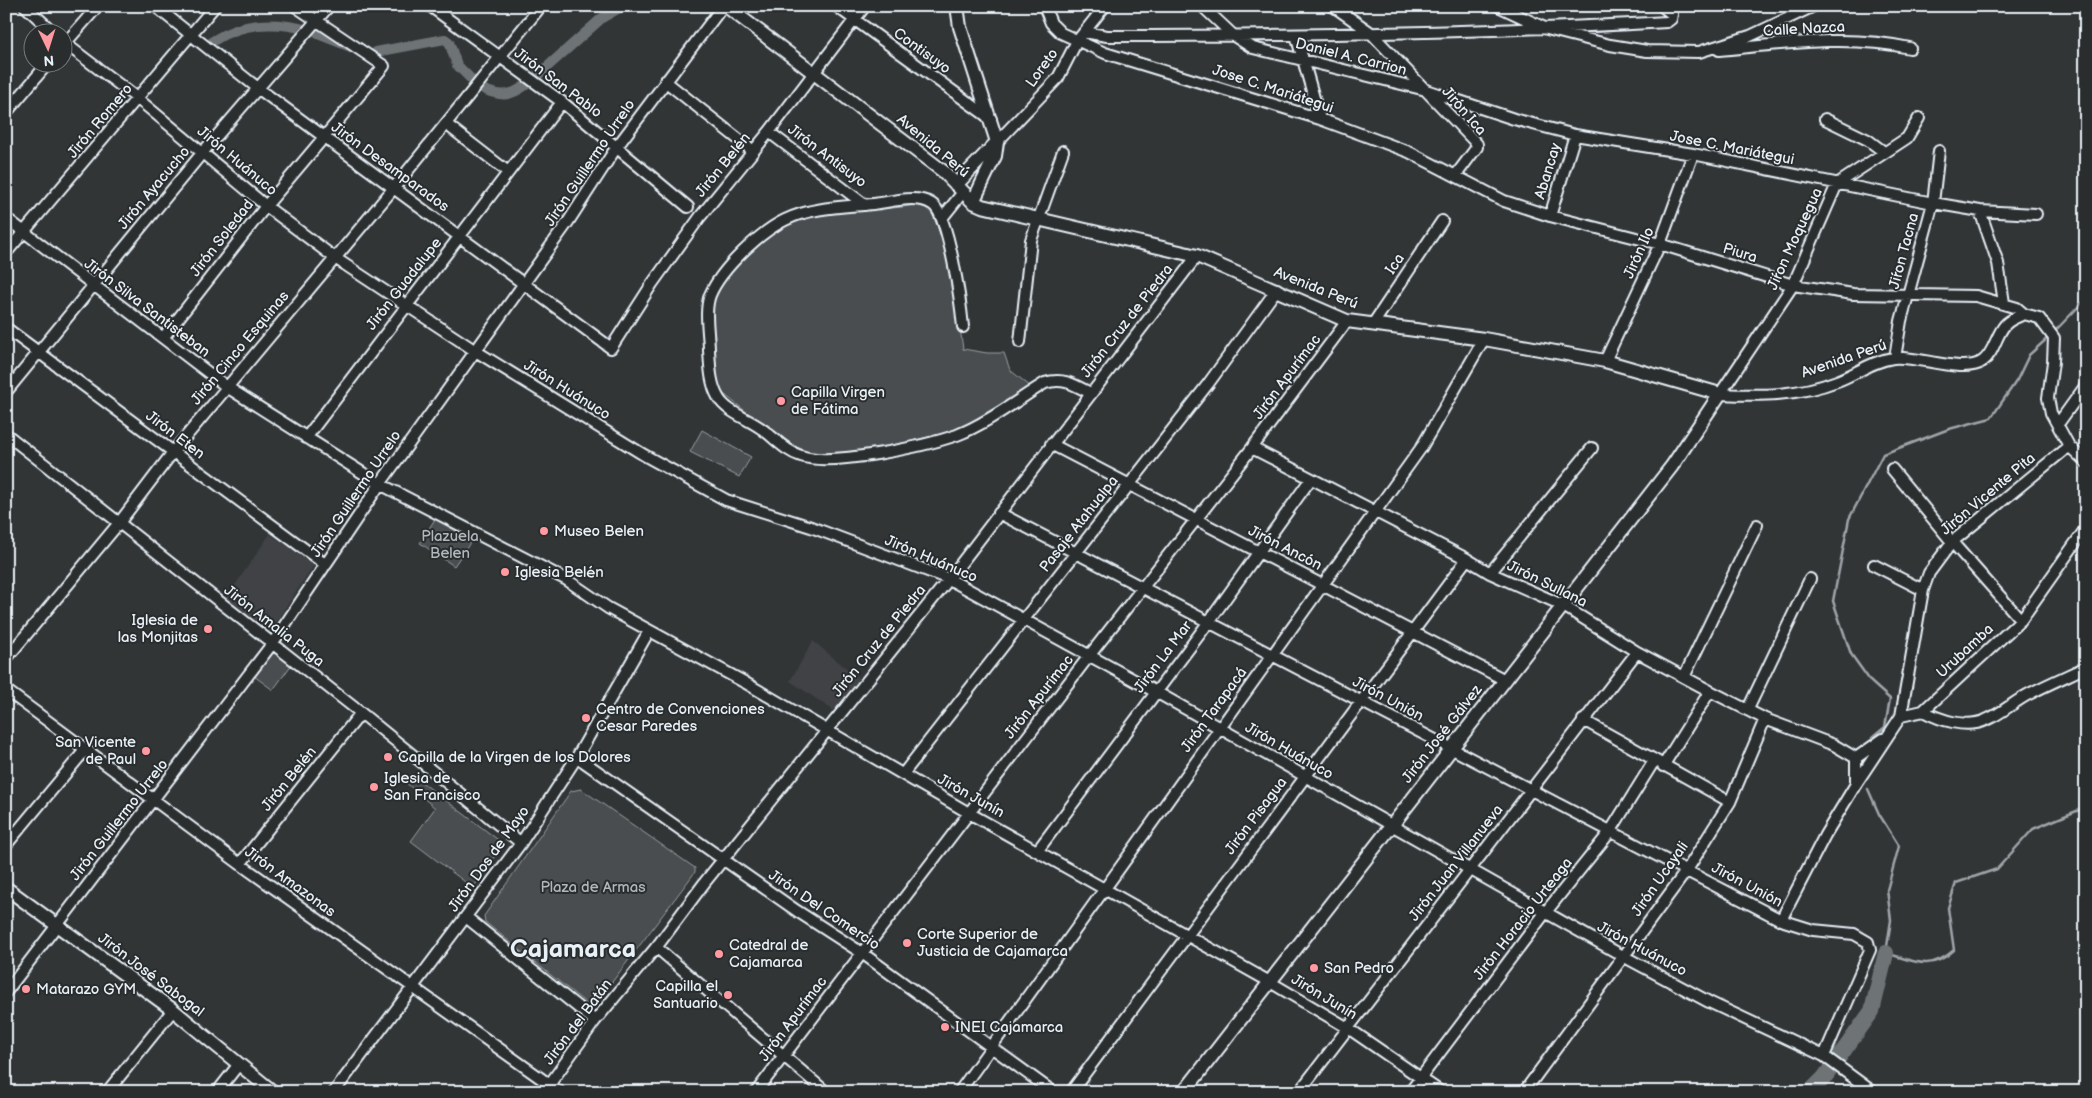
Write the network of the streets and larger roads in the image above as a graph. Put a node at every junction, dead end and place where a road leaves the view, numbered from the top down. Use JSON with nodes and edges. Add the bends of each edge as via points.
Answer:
{"nodes":[{"id":1,"x":24,"y":6,"type":"edge"},
{"id":2,"x":98,"y":6,"type":"edge"},
{"id":3,"x":155,"y":6,"type":"edge"},
{"id":4,"x":215,"y":6,"type":"edge"},
{"id":5,"x":295,"y":6,"type":"edge"},
{"id":6,"x":329,"y":6,"type":"edge"},
{"id":7,"x":430,"y":6,"type":"edge"},
{"id":8,"x":540,"y":6,"type":"edge"},
{"id":9,"x":724,"y":6,"type":"edge"},
{"id":10,"x":836,"y":6,"type":"edge"},
{"id":11,"x":865,"y":6,"type":"edge"},
{"id":12,"x":957,"y":6,"type":"edge"},
{"id":13,"x":1044,"y":6,"type":"edge"},
{"id":14,"x":1105,"y":6,"type":"edge"},
{"id":15,"x":1202,"y":6,"type":"edge"},
{"id":16,"x":1333,"y":6,"type":"edge"},
{"id":17,"x":1498,"y":6,"type":"edge"},
{"id":18,"x":1814,"y":6,"type":"edge"},
{"id":19,"x":1665,"y":8,"type":"edge"},
{"id":20,"x":854,"y":20,"type":"junction"},
{"id":21,"x":316,"y":21,"type":"junction"},
{"id":22,"x":42,"y":22,"type":"edge"},
{"id":23,"x":1547,"y":29,"type":"junction"},
{"id":24,"x":1084,"y":32,"type":"junction"},
{"id":25,"x":1370,"y":32,"type":"junction"},
{"id":26,"x":72,"y":34,"type":"edge"},
{"id":27,"x":1296,"y":34,"type":"junction"},
{"id":28,"x":191,"y":35,"type":"junction"},
{"id":29,"x":1234,"y":36,"type":"junction"},
{"id":30,"x":1077,"y":41,"type":"junction"},
{"id":31,"x":1910,"y":48,"type":"dead end"},
{"id":32,"x":72,"y":51,"type":"edge"},
{"id":33,"x":1699,"y":52,"type":"junction"},
{"id":34,"x":499,"y":57,"type":"junction"},
{"id":35,"x":1302,"y":62,"type":"junction"},
{"id":36,"x":41,"y":72,"type":"edge"},
{"id":37,"x":813,"y":72,"type":"junction"},
{"id":38,"x":664,"y":81,"type":"junction"},
{"id":39,"x":259,"y":89,"type":"junction"},
{"id":40,"x":1426,"y":90,"type":"junction"},
{"id":41,"x":138,"y":99,"type":"junction"},
{"id":42,"x":562,"y":102,"type":"junction"},
{"id":43,"x":6,"y":114,"type":"edge"},
{"id":44,"x":1919,"y":118,"type":"dead end"},
{"id":45,"x":990,"y":119,"type":"junction"},
{"id":46,"x":1320,"y":119,"type":"junction"},
{"id":47,"x":1825,"y":119,"type":"dead end"},
{"id":48,"x":446,"y":124,"type":"junction"},
{"id":49,"x":769,"y":132,"type":"junction"},
{"id":50,"x":1575,"y":135,"type":"junction"},
{"id":51,"x":324,"y":137,"type":"junction"},
{"id":52,"x":997,"y":142,"type":"junction"},
{"id":53,"x":616,"y":148,"type":"junction"},
{"id":54,"x":752,"y":150,"type":"junction"},
{"id":55,"x":1063,"y":151,"type":"dead end"},
{"id":56,"x":1939,"y":151,"type":"dead end"},
{"id":57,"x":203,"y":152,"type":"junction"},
{"id":58,"x":1884,"y":152,"type":"junction"},
{"id":59,"x":1693,"y":154,"type":"junction"},
{"id":60,"x":508,"y":172,"type":"junction"},
{"id":61,"x":1456,"y":175,"type":"junction"},
{"id":62,"x":1837,"y":184,"type":"junction"},
{"id":63,"x":960,"y":188,"type":"junction"},
{"id":64,"x":393,"y":189,"type":"junction"},
{"id":65,"x":973,"y":202,"type":"junction"},
{"id":66,"x":1933,"y":203,"type":"junction"},
{"id":67,"x":865,"y":205,"type":"junction"},
{"id":68,"x":266,"y":206,"type":"junction"},
{"id":69,"x":688,"y":207,"type":"dead end"},
{"id":70,"x":1980,"y":210,"type":"junction"},
{"id":71,"x":2036,"y":214,"type":"dead end"},
{"id":72,"x":1550,"y":216,"type":"junction"},
{"id":73,"x":942,"y":217,"type":"junction"},
{"id":74,"x":6,"y":218,"type":"edge"},
{"id":75,"x":1038,"y":218,"type":"junction"},
{"id":76,"x":1442,"y":221,"type":"dead end"},
{"id":77,"x":24,"y":232,"type":"junction"},
{"id":78,"x":460,"y":237,"type":"junction"},
{"id":79,"x":1660,"y":244,"type":"junction"},
{"id":80,"x":6,"y":253,"type":"edge"},
{"id":81,"x":1197,"y":256,"type":"junction"},
{"id":82,"x":335,"y":258,"type":"junction"},
{"id":83,"x":523,"y":283,"type":"junction"},
{"id":84,"x":1793,"y":285,"type":"junction"},
{"id":85,"x":93,"y":286,"type":"junction"},
{"id":86,"x":1277,"y":289,"type":"junction"},
{"id":87,"x":1907,"y":296,"type":"junction"},
{"id":88,"x":2004,"y":303,"type":"junction"},
{"id":89,"x":405,"y":305,"type":"junction"},
{"id":90,"x":2024,"y":314,"type":"junction"},
{"id":91,"x":1347,"y":321,"type":"junction"},
{"id":92,"x":1373,"y":324,"type":"junction"},
{"id":93,"x":963,"y":327,"type":"dead end"},
{"id":94,"x":6,"y":328,"type":"edge"},
{"id":95,"x":163,"y":338,"type":"junction"},
{"id":96,"x":1484,"y":339,"type":"junction"},
{"id":97,"x":1020,"y":342,"type":"dead end"},
{"id":98,"x":611,"y":348,"type":"joint"},
{"id":99,"x":474,"y":350,"type":"junction"},
{"id":100,"x":39,"y":352,"type":"junction"},
{"id":101,"x":1895,"y":358,"type":"junction"},
{"id":102,"x":1605,"y":361,"type":"junction"},
{"id":103,"x":2086,"y":386,"type":"edge"},
{"id":104,"x":227,"y":387,"type":"junction"},
{"id":105,"x":6,"y":392,"type":"edge"},
{"id":106,"x":1090,"y":393,"type":"junction"},
{"id":107,"x":1720,"y":394,"type":"junction"},
{"id":108,"x":2058,"y":424,"type":"junction"},
{"id":109,"x":6,"y":434,"type":"edge"},
{"id":110,"x":306,"y":438,"type":"junction"},
{"id":111,"x":1051,"y":444,"type":"junction"},
{"id":112,"x":2069,"y":446,"type":"junction"},
{"id":113,"x":1252,"y":448,"type":"junction"},
{"id":114,"x":1592,"y":448,"type":"dead end"},
{"id":115,"x":173,"y":452,"type":"junction"},
{"id":116,"x":2086,"y":462,"type":"edge"},
{"id":117,"x":1892,"y":470,"type":"dead end"},
{"id":118,"x":1310,"y":480,"type":"junction"},
{"id":119,"x":380,"y":484,"type":"junction"},
{"id":120,"x":1129,"y":484,"type":"junction"},
{"id":121,"x":1376,"y":511,"type":"junction"},
{"id":122,"x":999,"y":513,"type":"junction"},
{"id":123,"x":1197,"y":519,"type":"junction"},
{"id":124,"x":119,"y":523,"type":"junction"},
{"id":125,"x":1757,"y":525,"type":"dead end"},
{"id":126,"x":2084,"y":534,"type":"edge"},
{"id":127,"x":482,"y":536,"type":"joint"},
{"id":128,"x":1952,"y":542,"type":"junction"},
{"id":129,"x":1260,"y":552,"type":"junction"},
{"id":130,"x":1076,"y":553,"type":"junction"},
{"id":131,"x":1467,"y":559,"type":"junction"},
{"id":132,"x":326,"y":565,"type":"junction"},
{"id":133,"x":1874,"y":565,"type":"dead end"},
{"id":134,"x":1490,"y":573,"type":"junction"},
{"id":135,"x":949,"y":579,"type":"junction"},
{"id":136,"x":1810,"y":579,"type":"dead end"},
{"id":137,"x":1324,"y":584,"type":"junction"},
{"id":138,"x":1142,"y":588,"type":"junction"},
{"id":139,"x":1923,"y":590,"type":"junction"},
{"id":140,"x":1562,"y":606,"type":"junction"},
{"id":141,"x":1024,"y":620,"type":"junction"},
{"id":142,"x":2021,"y":620,"type":"junction"},
{"id":143,"x":1208,"y":623,"type":"junction"},
{"id":144,"x":649,"y":631,"type":"junction"},
{"id":145,"x":1414,"y":633,"type":"junction"},
{"id":146,"x":272,"y":644,"type":"junction"},
{"id":147,"x":1637,"y":652,"type":"junction"},
{"id":148,"x":1272,"y":654,"type":"junction"},
{"id":149,"x":1089,"y":656,"type":"junction"},
{"id":150,"x":6,"y":658,"type":"edge"},
{"id":151,"x":2086,"y":667,"type":"edge"},
{"id":152,"x":1684,"y":677,"type":"junction"},
{"id":153,"x":1505,"y":680,"type":"junction"},
{"id":154,"x":6,"y":690,"type":"edge"},
{"id":155,"x":1710,"y":691,"type":"junction"},
{"id":156,"x":1156,"y":692,"type":"junction"},
{"id":157,"x":1363,"y":702,"type":"junction"},
{"id":158,"x":1748,"y":709,"type":"junction"},
{"id":159,"x":1923,"y":711,"type":"junction"},
{"id":160,"x":361,"y":713,"type":"junction"},
{"id":161,"x":1901,"y":716,"type":"junction"},
{"id":162,"x":1765,"y":719,"type":"junction"},
{"id":163,"x":1583,"y":720,"type":"junction"},
{"id":164,"x":1220,"y":729,"type":"junction"},
{"id":165,"x":826,"y":730,"type":"junction"},
{"id":166,"x":1886,"y":737,"type":"junction"},
{"id":167,"x":86,"y":749,"type":"junction"},
{"id":168,"x":1451,"y":749,"type":"junction"},
{"id":169,"x":577,"y":757,"type":"junction"},
{"id":170,"x":1856,"y":758,"type":"junction"},
{"id":171,"x":1654,"y":761,"type":"junction"},
{"id":172,"x":1663,"y":766,"type":"junction"},
{"id":173,"x":903,"y":774,"type":"junction"},
{"id":174,"x":1304,"y":777,"type":"junction"},
{"id":175,"x":1856,"y":784,"type":"junction"},
{"id":176,"x":1531,"y":791,"type":"junction"},
{"id":177,"x":154,"y":800,"type":"junction"},
{"id":178,"x":1730,"y":802,"type":"junction"},
{"id":179,"x":969,"y":813,"type":"junction"},
{"id":180,"x":1390,"y":826,"type":"junction"},
{"id":181,"x":1610,"y":832,"type":"junction"},
{"id":182,"x":522,"y":842,"type":"junction"},
{"id":183,"x":6,"y":845,"type":"edge"},
{"id":184,"x":1038,"y":850,"type":"junction"},
{"id":185,"x":724,"y":860,"type":"junction"},
{"id":186,"x":240,"y":864,"type":"junction"},
{"id":187,"x":1469,"y":870,"type":"junction"},
{"id":188,"x":1686,"y":870,"type":"junction"},
{"id":189,"x":1104,"y":887,"type":"junction"},
{"id":190,"x":6,"y":888,"type":"edge"},
{"id":191,"x":1545,"y":913,"type":"junction"},
{"id":192,"x":466,"y":917,"type":"junction"},
{"id":193,"x":1781,"y":920,"type":"junction"},
{"id":194,"x":57,"y":925,"type":"junction"},
{"id":195,"x":1185,"y":936,"type":"junction"},
{"id":196,"x":656,"y":947,"type":"junction"},
{"id":197,"x":862,"y":953,"type":"junction"},
{"id":198,"x":1623,"y":956,"type":"junction"},
{"id":199,"x":1270,"y":982,"type":"junction"},
{"id":200,"x":411,"y":987,"type":"junction"},
{"id":201,"x":6,"y":992,"type":"edge"},
{"id":202,"x":173,"y":1010,"type":"junction"},
{"id":203,"x":596,"y":1021,"type":"junction"},
{"id":204,"x":1348,"y":1028,"type":"junction"},
{"id":205,"x":992,"y":1046,"type":"junction"},
{"id":206,"x":784,"y":1055,"type":"junction"},
{"id":207,"x":1826,"y":1058,"type":"junction"},
{"id":208,"x":239,"y":1064,"type":"junction"},
{"id":209,"x":1419,"y":1078,"type":"junction"},
{"id":210,"x":547,"y":1088,"type":"edge"},
{"id":211,"x":107,"y":1092,"type":"edge"},
{"id":212,"x":217,"y":1092,"type":"edge"},
{"id":213,"x":273,"y":1092,"type":"edge"},
{"id":214,"x":334,"y":1092,"type":"edge"},
{"id":215,"x":560,"y":1092,"type":"edge"},
{"id":216,"x":756,"y":1092,"type":"edge"},
{"id":217,"x":826,"y":1092,"type":"edge"},
{"id":218,"x":959,"y":1092,"type":"edge"},
{"id":219,"x":1053,"y":1092,"type":"edge"},
{"id":220,"x":1071,"y":1092,"type":"edge"},
{"id":221,"x":1184,"y":1092,"type":"edge"},
{"id":222,"x":1299,"y":1092,"type":"edge"},
{"id":223,"x":1410,"y":1092,"type":"edge"},
{"id":224,"x":1441,"y":1092,"type":"edge"},
{"id":225,"x":1524,"y":1092,"type":"edge"},
{"id":226,"x":1873,"y":1092,"type":"edge"}],
"edges":[{"from":1,"to":22,"type":"street"},
{"from":2,"to":26,"type":"street"},
{"from":3,"to":28,"type":"street","name":"Jirón Desamparados"},
{"from":4,"to":28,"type":"street","name":"Jirón Romero"},
{"from":5,"to":21,"type":"street"},
{"from":6,"to":21,"type":"street","name":"Jirón Ayacucho"},
{"from":7,"to":34,"type":"street","name":"Jirón San Pablo"},
{"from":8,"to":34,"type":"street","name":"Jirón Cinco Esquinas"},
{"from":9,"to":37,"type":"street","name":"Avenida Perú"},
{"from":9,"to":38,"type":"street","name":"Jirón Guillermo Urrelo"},
{"from":10,"to":20,"type":"street","name":"Contisuyo"},
{"from":11,"to":20,"type":"street","name":"Jirón Belén"},
{"from":12,"to":45,"type":"street","via":[[960,27]]},
{"from":13,"to":30,"type":"street","name":"Jose C. Mariátegui","via":[[1051,23],[1061,33]]},
{"from":14,"to":24,"type":"street","name":"Loreto"},
{"from":15,"to":29,"type":"street","name":"Daniel A. Carrion"},
{"from":16,"to":25,"type":"street"},
{"from":17,"to":23,"type":"street"},
{"from":18,"to":33,"type":"street","via":[[1750,36]]},
{"from":19,"to":23,"type":"street","via":[[1672,14],[1667,22]]},
{"from":20,"to":37,"type":"street","name":"Jirón Belén"},
{"from":20,"to":45,"type":"street","name":"Contisuyo"},
{"from":21,"to":39,"type":"street","name":"Jirón Ayacucho"},
{"from":21,"to":51,"type":"street","name":"Jirón Soledad","via":[[384,66]]},
{"from":23,"to":25,"type":"street"},
{"from":23,"to":33,"type":"street","via":[[1646,51]]},
{"from":24,"to":29,"type":"street","via":[[1107,36]]},
{"from":24,"to":30,"type":"street","name":"Loreto"},
{"from":25,"to":27,"type":"street"},
{"from":25,"to":40,"type":"street"},
{"from":27,"to":29,"type":"street"},
{"from":27,"to":35,"type":"street"},
{"from":28,"to":39,"type":"street","name":"Jirón Desamparados"},
{"from":28,"to":41,"type":"street","name":"Jirón Romero"},
{"from":29,"to":35,"type":"street","name":"Daniel A. Carrion","via":[[1253,48]]},
{"from":30,"to":46,"type":"street","name":"Jose C. Mariátegui","via":[[1105,53]]},
{"from":30,"to":52,"type":"street","name":"Loreto","via":[[1058,78]]},
{"from":31,"to":33,"type":"street","name":"Calle Nazca","via":[[1883,43],[1816,41]]},
{"from":32,"to":41,"type":"street","name":"Jirón Huánuco"},
{"from":34,"to":42,"type":"street","name":"Jirón San Pablo"},
{"from":34,"to":48,"type":"street","name":"Jirón Cinco Esquinas"},
{"from":35,"to":40,"type":"street","name":"Daniel A. Carrion"},
{"from":35,"to":46,"type":"street"},
{"from":36,"to":43,"type":"street"},
{"from":37,"to":49,"type":"street","name":"Jirón Belén"},
{"from":37,"to":63,"type":"street","name":"Avenida Perú","via":[[944,172]]},
{"from":38,"to":53,"type":"street","name":"Jirón Guillermo Urrelo"},
{"from":38,"to":54,"type":"street"},
{"from":39,"to":51,"type":"street","name":"Jirón Desamparados"},
{"from":39,"to":57,"type":"street","name":"Jirón Ayacucho"},
{"from":40,"to":50,"type":"street","name":"Jose C. Mariátegui"},
{"from":40,"to":61,"type":"street","name":"Jirón Ica","via":[[1477,144]]},
{"from":41,"to":57,"type":"street","name":"Jirón Huánuco"},
{"from":41,"to":77,"type":"street","name":"Jirón Romero"},
{"from":42,"to":53,"type":"street","name":"Jirón San Pablo"},
{"from":42,"to":60,"type":"street","name":"Jirón Guadalupe"},
{"from":44,"to":58,"type":"street","name":"Jiŕon Moquegua","via":[[1907,138]]},
{"from":45,"to":52,"type":"street"},
{"from":46,"to":61,"type":"street","name":"Jose C. Mariátegui","via":[[1409,152]]},
{"from":47,"to":58,"type":"street","via":[[1868,140]]},
{"from":48,"to":60,"type":"street"},
{"from":48,"to":64,"type":"street","name":"Jirón Cinco Esquinas"},
{"from":49,"to":54,"type":"street","name":"Jirón Belén"},
{"from":49,"to":67,"type":"street","name":"Jirón Antisuyo"},
{"from":50,"to":59,"type":"street","name":"Jose C. Mariátegui"},
{"from":50,"to":72,"type":"street","name":"Abancay"},
{"from":51,"to":64,"type":"street","name":"Jirón Desamparados"},
{"from":51,"to":68,"type":"street","name":"Jirón Soledad"},
{"from":52,"to":63,"type":"street"},
{"from":52,"to":65,"type":"street","via":[[995,156]]},
{"from":53,"to":69,"type":"street","name":"Jirón San Pablo"},
{"from":53,"to":83,"type":"street","name":"Jirón Guillermo Urrelo"},
{"from":54,"to":98,"type":"street","name":"Jirón Belén","via":[[652,284]]},
{"from":55,"to":75,"type":"street"},
{"from":56,"to":66,"type":"street","name":"Jiŕon Tacna"},
{"from":57,"to":68,"type":"street","name":"Jirón Huánuco"},
{"from":57,"to":85,"type":"street","name":"Jirón Ayacucho"},
{"from":58,"to":62,"type":"street","name":"Jiŕon Moquegua"},
{"from":59,"to":62,"type":"street","name":"Jose C. Mariátegui"},
{"from":59,"to":79,"type":"street","name":"Jirón Ilo"},
{"from":60,"to":78,"type":"street","name":"Jirón Guadalupe"},
{"from":61,"to":72,"type":"street","name":"Piura","via":[[1504,201]]},
{"from":62,"to":66,"type":"street","name":"Jose C. Mariátegui"},
{"from":62,"to":84,"type":"street","name":"Jiŕon Moquegua"},
{"from":63,"to":65,"type":"street","name":"Avenida Perú"},
{"from":63,"to":73,"type":"street"},
{"from":64,"to":78,"type":"street","name":"Jirón Desamparados"},
{"from":64,"to":82,"type":"street","name":"Jirón Cinco Esquinas"},
{"from":65,"to":75,"type":"street","name":"Avenida Perú"},
{"from":66,"to":70,"type":"street","name":"Jose C. Mariátegui"},
{"from":66,"to":87,"type":"street","name":"Jiŕon Tacna"},
{"from":67,"to":73,"type":"street","via":[[916,199],[934,205]]},
{"from":67,"to":106,"type":"street","via":[[809,212],[785,219],[762,234],[722,275],[710,296],[710,371],[718,397],[732,411],[802,457],[833,459],[891,451],[956,435],[1046,382],[1064,380]]},
{"from":68,"to":82,"type":"street","name":"Jirón Huánuco"},
{"from":68,"to":95,"type":"street","name":"Jirón Soledad"},
{"from":70,"to":71,"type":"street","name":"Jose C. Mariátegui"},
{"from":70,"to":88,"type":"street","via":[[1998,263]]},
{"from":72,"to":79,"type":"street","name":"Piura"},
{"from":73,"to":93,"type":"street","via":[[960,294]]},
{"from":74,"to":77,"type":"street","name":"Jirón Silva Santisteban"},
{"from":75,"to":81,"type":"street","name":"Avenida Perú"},
{"from":75,"to":97,"type":"street","via":[[1028,261]]},
{"from":76,"to":92,"type":"street","name":"Ica"},
{"from":77,"to":80,"type":"street","name":"Jirón Romero"},
{"from":77,"to":85,"type":"street","name":"Jirón Silva Santisteban"},
{"from":78,"to":83,"type":"street","name":"Jirón Desamparados"},
{"from":78,"to":89,"type":"street","name":"Jirón Guadalupe"},
{"from":79,"to":84,"type":"street","name":"Piura"},
{"from":79,"to":102,"type":"street","name":"Jirón Ilo"},
{"from":81,"to":86,"type":"street","name":"Avenida Perú"},
{"from":81,"to":106,"type":"street","name":"Jirón Cruz de Piedra"},
{"from":82,"to":89,"type":"street","name":"Jirón Huánuco"},
{"from":82,"to":104,"type":"street","name":"Jirón Cinco Esquinas"},
{"from":83,"to":98,"type":"street","name":"Jirón Desamparados"},
{"from":83,"to":99,"type":"street","name":"Jirón Guillermo Urrelo"},
{"from":84,"to":87,"type":"street","name":"Piura","via":[[1853,294]]},
{"from":84,"to":107,"type":"street","name":"Jiŕon Moquegua"},
{"from":85,"to":95,"type":"street","name":"Jirón Silva Santisteban"},
{"from":85,"to":100,"type":"street","name":"Jirón Ayacucho"},
{"from":86,"to":91,"type":"street","name":"Avenida Perú"},
{"from":86,"to":120,"type":"street","name":"Pasaje Atahualpa"},
{"from":87,"to":88,"type":"street","name":"Piura","via":[[1976,296]]},
{"from":87,"to":101,"type":"street","name":"Jiŕon Tacna"},
{"from":88,"to":90,"type":"street","name":"Piura"},
{"from":89,"to":99,"type":"street","name":"Jirón Huánuco"},
{"from":89,"to":110,"type":"street","name":"Jirón Guadalupe"},
{"from":90,"to":101,"type":"street","name":"Avenida Perú","via":[[2004,325],[1989,353],[1983,361],[1975,364],[1963,366]]},
{"from":90,"to":108,"type":"street","name":"Piura","via":[[2039,318],[2052,334],[2053,362],[2048,398],[2051,413]]},
{"from":91,"to":92,"type":"street","name":"Avenida Perú"},
{"from":91,"to":113,"type":"street","name":"Jirón Apurímac"},
{"from":92,"to":96,"type":"street","name":"Avenida Perú"},
{"from":94,"to":100,"type":"street","name":"Jirón Eten"},
{"from":95,"to":104,"type":"street","name":"Jirón Silva Santisteban"},
{"from":96,"to":102,"type":"street","name":"Avenida Perú"},
{"from":96,"to":121,"type":"street","name":"Jirón Tarapacá","via":[[1421,448]]},
{"from":99,"to":119,"type":"street","name":"Jirón Guillermo Urrelo"},
{"from":99,"to":135,"type":"street","name":"Jirón Huánuco","via":[[644,455],[726,500],[811,527]]},
{"from":100,"to":105,"type":"street","name":"Jirón Ayacucho"},
{"from":100,"to":115,"type":"street","name":"Jirón Eten"},
{"from":101,"to":107,"type":"street","name":"Avenida Perú","via":[[1879,361],[1815,389],[1764,396]]},
{"from":102,"to":107,"type":"street","name":"Avenida Perú"},
{"from":103,"to":108,"type":"street"},
{"from":104,"to":110,"type":"street","name":"Jirón Silva Santisteban"},
{"from":104,"to":115,"type":"street","name":"Jirón Cinco Esquinas"},
{"from":106,"to":111,"type":"street","name":"Jirón Cruz de Piedra"},
{"from":107,"to":140,"type":"street","name":"Jirón José Gálvez","via":[[1672,466]]},
{"from":108,"to":112,"type":"street"},
{"from":109,"to":124,"type":"street","name":"Jirón Amalia Puga"},
{"from":110,"to":119,"type":"street","name":"Jirón Silva Santisteban"},
{"from":111,"to":120,"type":"street","name":"Jirón Ancón"},
{"from":111,"to":122,"type":"street","name":"Jirón Cruz de Piedra"},
{"from":112,"to":116,"type":"street"},
{"from":112,"to":128,"type":"street","name":"Jirón Vicente Pita"},
{"from":113,"to":118,"type":"street","name":"Jirón Sullana"},
{"from":113,"to":123,"type":"street","name":"Jirón Apurímac"},
{"from":114,"to":134,"type":"street"},
{"from":115,"to":124,"type":"street","name":"Jirón Cinco Esquinas"},
{"from":115,"to":132,"type":"street","name":"Jirón Eten"},
{"from":117,"to":128,"type":"street"},
{"from":118,"to":121,"type":"street","name":"Jirón Sullana"},
{"from":118,"to":129,"type":"street","name":"Jirón La Mar"},
{"from":119,"to":127,"type":"street","name":"Jirón Silva Santisteban"},
{"from":119,"to":132,"type":"street","name":"Jirón Guillermo Urrelo"},
{"from":120,"to":123,"type":"street","name":"Jirón Ancón"},
{"from":120,"to":130,"type":"street","name":"Pasaje Atahualpa"},
{"from":121,"to":131,"type":"street","name":"Jirón Sullana"},
{"from":121,"to":137,"type":"street","name":"Jirón Tarapacá"},
{"from":122,"to":130,"type":"street","name":"Jirón Unión"},
{"from":122,"to":135,"type":"street","name":"Jirón Cruz de Piedra"},
{"from":123,"to":129,"type":"street","name":"Jirón Ancón"},
{"from":123,"to":138,"type":"street","name":"Jirón Apurímac"},
{"from":124,"to":146,"type":"street","name":"Jirón Amalia Puga"},
{"from":124,"to":150,"type":"street","name":"Jirón Cinco Esquinas"},
{"from":125,"to":152,"type":"street"},
{"from":126,"to":142,"type":"street","name":"Urubamba"},
{"from":127,"to":144,"type":"street","name":"Jirón Junín","via":[[567,580]]},
{"from":128,"to":139,"type":"street","name":"Jirón Vicente Pita","via":[[1929,573]]},
{"from":128,"to":142,"type":"street"},
{"from":129,"to":137,"type":"street","name":"Jirón Ancón"},
{"from":129,"to":143,"type":"street","name":"Jirón La Mar"},
{"from":130,"to":138,"type":"street","name":"Jirón Unión"},
{"from":130,"to":141,"type":"street","name":"Pasaje Atahualpa"},
{"from":131,"to":134,"type":"street","name":"Jirón Sullana"},
{"from":131,"to":145,"type":"street","name":"Jirón Pisagua"},
{"from":132,"to":146,"type":"street","name":"Jirón Guillermo Urrelo"},
{"from":133,"to":139,"type":"street"},
{"from":134,"to":140,"type":"street","name":"Jirón Sullana"},
{"from":135,"to":141,"type":"street","name":"Jirón Huánuco"},
{"from":135,"to":165,"type":"street","name":"Jirón Cruz de Piedra"},
{"from":136,"to":158,"type":"street"},
{"from":137,"to":145,"type":"street","name":"Jirón Ancón"},
{"from":137,"to":148,"type":"street","name":"Jirón Tarapacá"},
{"from":138,"to":143,"type":"street","name":"Jirón Unión"},
{"from":138,"to":149,"type":"street","name":"Jirón Apurímac"},
{"from":139,"to":161,"type":"street","name":"Jirón Vicente Pita"},
{"from":140,"to":147,"type":"street","name":"Jirón Sullana"},
{"from":140,"to":153,"type":"street","name":"Jirón José Gálvez"},
{"from":141,"to":149,"type":"street","name":"Jirón Huánuco"},
{"from":141,"to":173,"type":"street","name":"Pasaje Atahualpa"},
{"from":142,"to":159,"type":"street","name":"Urubamba"},
{"from":143,"to":148,"type":"street","name":"Jirón Unión"},
{"from":143,"to":156,"type":"street","name":"Jirón La Mar"},
{"from":144,"to":165,"type":"street","name":"Jirón Junín"},
{"from":144,"to":169,"type":"street","name":"Jirón Dos de Mayo"},
{"from":145,"to":153,"type":"street","name":"Jirón Ancón"},
{"from":145,"to":157,"type":"street","name":"Jirón Pisagua"},
{"from":146,"to":160,"type":"street","name":"Jirón Amalia Puga"},
{"from":146,"to":177,"type":"street","name":"Jirón Guillermo Urrelo"},
{"from":147,"to":152,"type":"street","name":"Jirón Sullana"},
{"from":147,"to":163,"type":"street","name":"Jirón Juan Villanueva"},
{"from":148,"to":157,"type":"street","name":"Jirón Unión"},
{"from":148,"to":164,"type":"street","name":"Jirón Tarapacá"},
{"from":149,"to":156,"type":"street","name":"Jirón Huánuco"},
{"from":149,"to":179,"type":"street","name":"Jirón Apurímac"},
{"from":151,"to":159,"type":"street","via":[[2028,694],[1985,721],[1950,722]]},
{"from":152,"to":155,"type":"street","name":"Jirón Sullana"},
{"from":153,"to":168,"type":"street","name":"Jirón José Gálvez"},
{"from":154,"to":167,"type":"street","name":"Jirón Amazonas"},
{"from":155,"to":158,"type":"street","name":"Jirón Sullana"},
{"from":155,"to":172,"type":"street"},
{"from":156,"to":164,"type":"street","name":"Jirón Huánuco"},
{"from":156,"to":184,"type":"street","name":"Jirón La Mar"},
{"from":157,"to":168,"type":"street","name":"Jirón Unión"},
{"from":157,"to":174,"type":"street","name":"Jirón Pisagua"},
{"from":158,"to":162,"type":"street","name":"Jirón Sullana"},
{"from":159,"to":161,"type":"street"},
{"from":160,"to":182,"type":"street","name":"Jirón Amalia Puga"},
{"from":160,"to":186,"type":"street","name":"Jirón Belén"},
{"from":161,"to":166,"type":"street"},
{"from":162,"to":170,"type":"street","name":"Jirón Sullana","via":[[1834,745]]},
{"from":162,"to":178,"type":"street","name":"Jirón Ucayali"},
{"from":163,"to":171,"type":"street"},
{"from":163,"to":176,"type":"street","name":"Jirón Juan Villanueva"},
{"from":164,"to":174,"type":"street","name":"Jirón Huánuco"},
{"from":164,"to":189,"type":"street","name":"Jirón Tarapacá"},
{"from":165,"to":173,"type":"street","name":"Jirón Junín"},
{"from":165,"to":185,"type":"street","name":"Jirón Cruz de Piedra"},
{"from":166,"to":170,"type":"street"},
{"from":166,"to":175,"type":"street"},
{"from":167,"to":177,"type":"street","name":"Jirón Amazonas"},
{"from":167,"to":183,"type":"street"},
{"from":168,"to":176,"type":"street","name":"Jirón Unión"},
{"from":168,"to":180,"type":"street","name":"Jirón José Gálvez"},
{"from":169,"to":182,"type":"street","name":"Jirón Dos de Mayo"},
{"from":169,"to":185,"type":"street","name":"Jirón Del Comercio"},
{"from":170,"to":175,"type":"street"},
{"from":171,"to":172,"type":"street"},
{"from":171,"to":181,"type":"street","name":"Jirón Horacio Urteaga"},
{"from":172,"to":178,"type":"street"},
{"from":173,"to":179,"type":"street","name":"Jirón Junín"},
{"from":174,"to":180,"type":"street","name":"Jirón Huánuco"},
{"from":174,"to":195,"type":"street","name":"Jirón Pisagua"},
{"from":175,"to":193,"type":"street"},
{"from":176,"to":181,"type":"street","name":"Jirón Unión"},
{"from":176,"to":187,"type":"street","name":"Jirón Juan Villanueva"},
{"from":177,"to":186,"type":"street","name":"Jirón Amazonas"},
{"from":177,"to":194,"type":"street","name":"Jirón Guillermo Urrelo"},
{"from":178,"to":188,"type":"street","name":"Jirón Ucayali"},
{"from":179,"to":184,"type":"street","name":"Jirón Junín"},
{"from":179,"to":197,"type":"street","name":"Jirón Apurímac"},
{"from":180,"to":187,"type":"street","name":"Jirón Huánuco"},
{"from":180,"to":199,"type":"street","name":"Jirón José Gálvez"},
{"from":181,"to":188,"type":"street","name":"Jirón Unión"},
{"from":181,"to":191,"type":"street","name":"Jirón Horacio Urteaga"},
{"from":182,"to":192,"type":"street","name":"Jirón Dos de Mayo"},
{"from":184,"to":189,"type":"street","name":"Jirón Junín"},
{"from":185,"to":196,"type":"street","name":"Jirón Cruz de Piedra"},
{"from":185,"to":197,"type":"street","name":"Jirón Del Comercio"},
{"from":186,"to":200,"type":"street","name":"Jirón Amazonas"},
{"from":187,"to":191,"type":"street","name":"Jirón Huánuco"},
{"from":187,"to":204,"type":"street","name":"Jirón Juan Villanueva"},
{"from":188,"to":193,"type":"street","name":"Jirón Unión"},
{"from":188,"to":198,"type":"street","name":"Jirón Ucayali"},
{"from":189,"to":195,"type":"street","name":"Jirón Junín"},
{"from":189,"to":205,"type":"street","name":"Jirón Tarapacá"},
{"from":190,"to":194,"type":"street","name":"Jirón José Sabogal"},
{"from":191,"to":198,"type":"street","name":"Jirón Huánuco"},
{"from":191,"to":209,"type":"street","name":"Jirón Horacio Urteaga"},
{"from":192,"to":200,"type":"street","name":"Jirón Dos de Mayo"},
{"from":192,"to":203,"type":"street"},
{"from":193,"to":207,"type":"street","name":"Jirón Unión","via":[[1813,930],[1854,934],[1868,942],[1870,950]]},
{"from":194,"to":201,"type":"street","name":"Jirón Guillermo Urrelo"},
{"from":194,"to":202,"type":"street","name":"Jirón José Sabogal"},
{"from":195,"to":199,"type":"street","name":"Jirón Junín"},
{"from":195,"to":220,"type":"street","name":"Jirón Pisagua"},
{"from":196,"to":203,"type":"street","name":"Jirón del Batán"},
{"from":196,"to":206,"type":"street"},
{"from":197,"to":205,"type":"street","name":"Jirón Del Comercio"},
{"from":197,"to":206,"type":"street","name":"Jirón Apurímac"},
{"from":198,"to":207,"type":"street","name":"Jirón Huánuco"},
{"from":198,"to":225,"type":"street","name":"Jirón Ucayali"},
{"from":199,"to":204,"type":"street","name":"Jirón Junín"},
{"from":199,"to":221,"type":"street","name":"Jirón José Gálvez"},
{"from":200,"to":210,"type":"street","name":"Jirón Amazonas"},
{"from":200,"to":214,"type":"street","name":"Jirón Dos de Mayo"},
{"from":202,"to":208,"type":"street","name":"Jirón José Sabogal"},
{"from":202,"to":211,"type":"street"},
{"from":203,"to":210,"type":"street","name":"Jirón del Batán"},
{"from":204,"to":209,"type":"street","name":"Jirón Junín"},
{"from":204,"to":222,"type":"street","name":"Jirón Juan Villanueva"},
{"from":205,"to":218,"type":"street","name":"Jirón Tarapacá"},
{"from":205,"to":219,"type":"street","name":"Jirón Del Comercio"},
{"from":206,"to":216,"type":"street","name":"Jirón Apurímac"},
{"from":206,"to":217,"type":"street"},
{"from":207,"to":226,"type":"street","name":"Jirón Huánuco"},
{"from":208,"to":212,"type":"street"},
{"from":208,"to":213,"type":"street","name":"Jirón José Sabogal"},
{"from":209,"to":223,"type":"street","name":"Jirón Horacio Urteaga"},
{"from":209,"to":224,"type":"street","name":"Jirón Junín"},
{"from":210,"to":215,"type":"street","name":"Jirón Amazonas"}]}
